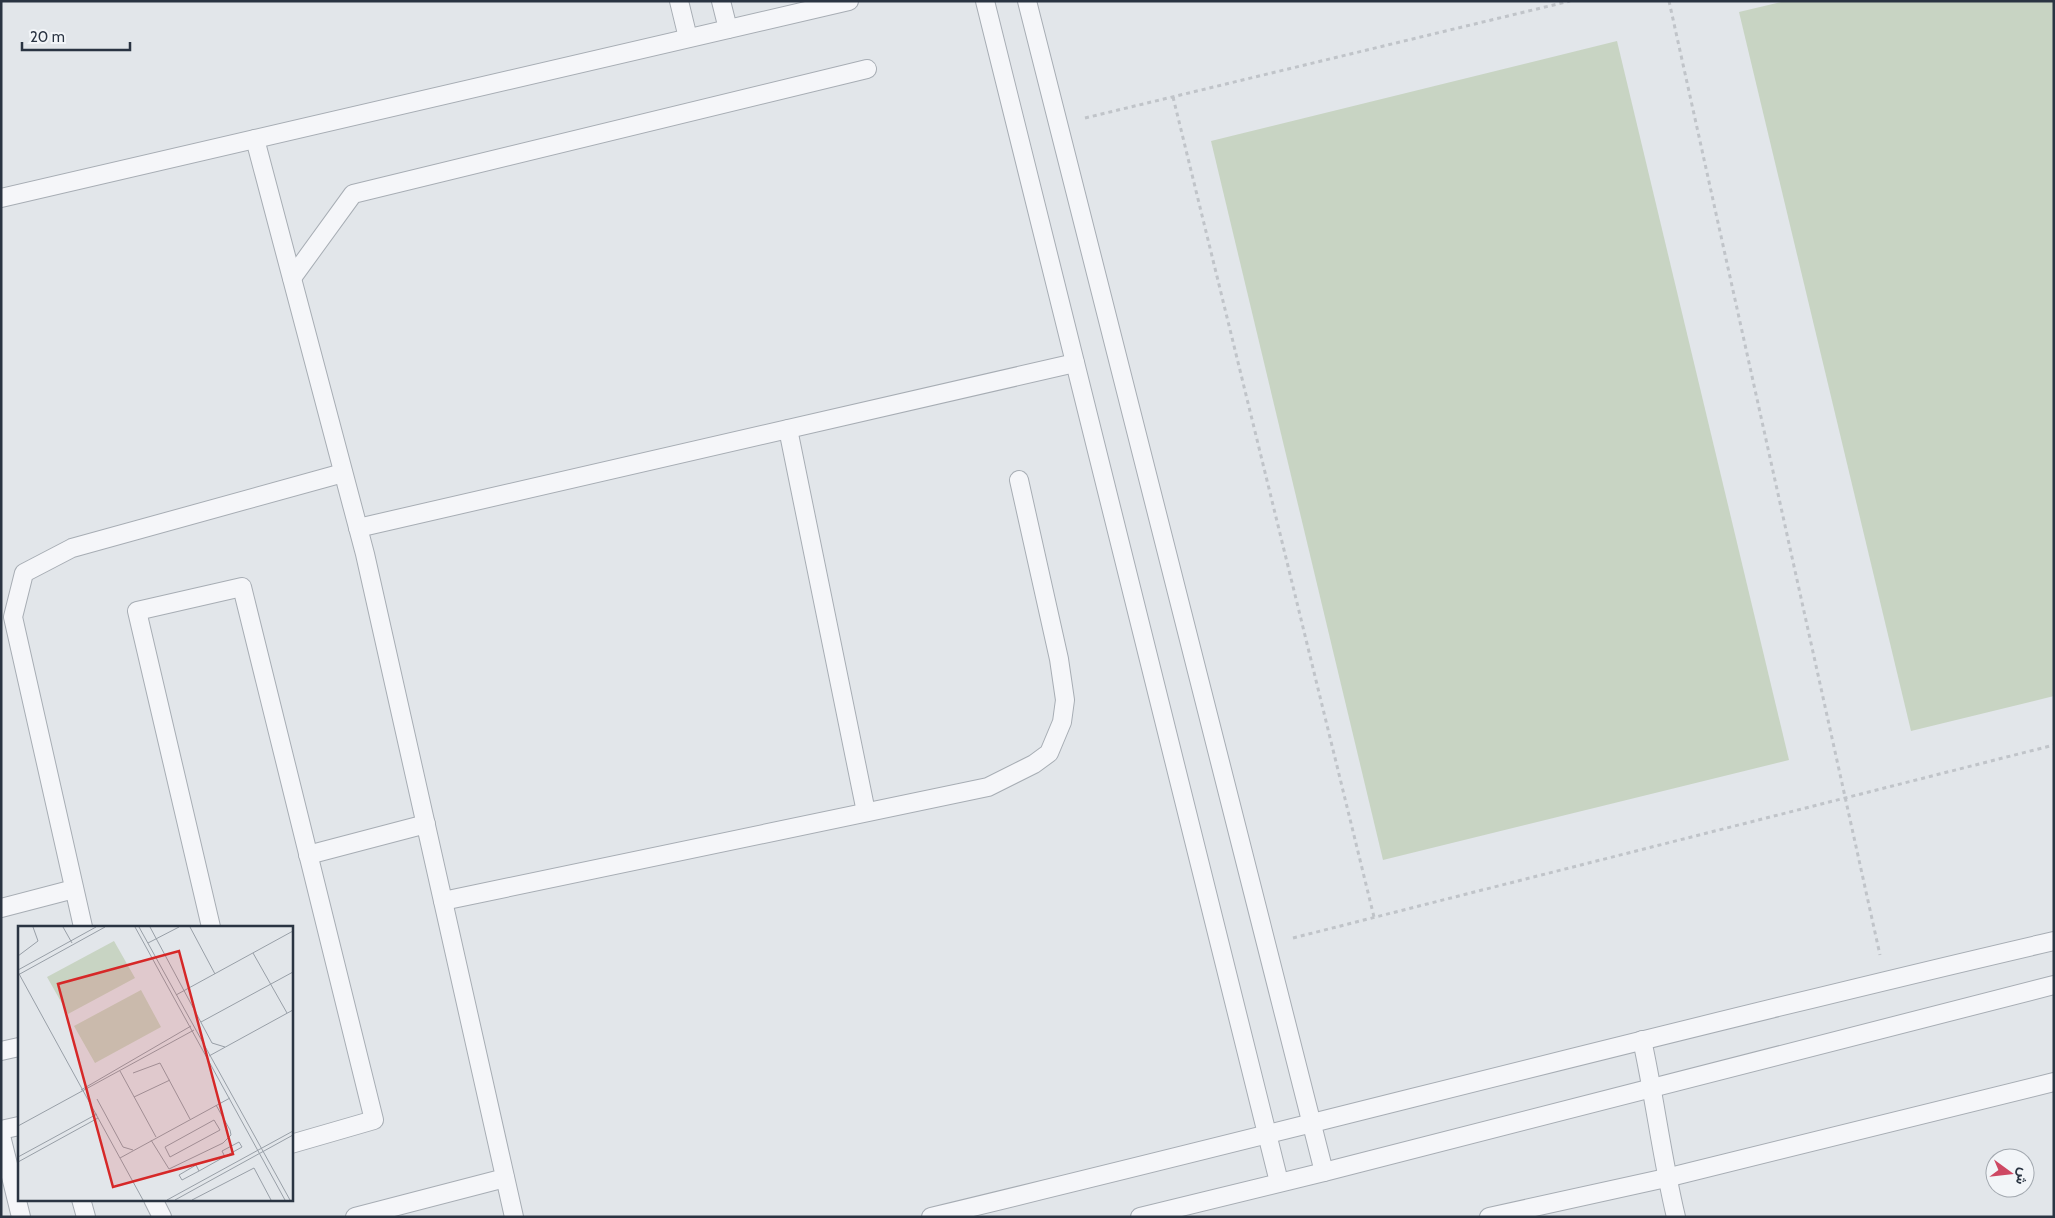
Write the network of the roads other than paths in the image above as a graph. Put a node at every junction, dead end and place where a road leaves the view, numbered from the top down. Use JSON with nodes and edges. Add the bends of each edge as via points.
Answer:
{"nodes":[{"id":1,"x":679,"y":1,"type":"edge"},
{"id":2,"x":721,"y":1,"type":"edge"},
{"id":3,"x":849,"y":1,"type":"edge"},
{"id":4,"x":985,"y":1,"type":"edge"},
{"id":5,"x":1027,"y":1,"type":"edge"},
{"id":6,"x":728,"y":29,"type":"junction"},
{"id":7,"x":688,"y":38,"type":"junction"},
{"id":8,"x":867,"y":69,"type":"dead end"},
{"id":9,"x":255,"y":139,"type":"junction"},
{"id":10,"x":1,"y":198,"type":"edge"},
{"id":11,"x":292,"y":278,"type":"junction"},
{"id":12,"x":1074,"y":363,"type":"junction"},
{"id":13,"x":788,"y":429,"type":"junction"},
{"id":14,"x":343,"y":473,"type":"junction"},
{"id":15,"x":1018,"y":480,"type":"dead end"},
{"id":16,"x":358,"y":528,"type":"junction"},
{"id":17,"x":866,"y":812,"type":"junction"},
{"id":18,"x":426,"y":824,"type":"junction"},
{"id":19,"x":308,"y":855,"type":"junction"},
{"id":20,"x":74,"y":890,"type":"junction"},
{"id":21,"x":443,"y":901,"type":"junction"},
{"id":22,"x":1,"y":908,"type":"edge"},
{"id":23,"x":83,"y":926,"type":"edge"},
{"id":24,"x":211,"y":926,"type":"edge"},
{"id":25,"x":2054,"y":941,"type":"edge"},
{"id":26,"x":2054,"y":985,"type":"edge"},
{"id":27,"x":1642,"y":1040,"type":"junction"},
{"id":28,"x":18,"y":1047,"type":"edge"},
{"id":29,"x":1,"y":1051,"type":"edge"},
{"id":30,"x":2054,"y":1082,"type":"edge"},
{"id":31,"x":1652,"y":1087,"type":"junction"},
{"id":32,"x":1311,"y":1124,"type":"junction"},
{"id":33,"x":18,"y":1126,"type":"edge"},
{"id":34,"x":1,"y":1130,"type":"edge"},
{"id":35,"x":1267,"y":1134,"type":"junction"},
{"id":36,"x":1,"y":1136,"type":"edge"},
{"id":37,"x":292,"y":1144,"type":"edge"},
{"id":38,"x":1324,"y":1172,"type":"junction"},
{"id":39,"x":506,"y":1178,"type":"junction"},
{"id":40,"x":1666,"y":1178,"type":"junction"},
{"id":41,"x":1279,"y":1182,"type":"junction"},
{"id":42,"x":81,"y":1200,"type":"edge"},
{"id":43,"x":154,"y":1200,"type":"edge"},
{"id":44,"x":985,"y":1210,"type":"edge"},
{"id":45,"x":21,"y":1217,"type":"edge"},
{"id":46,"x":86,"y":1217,"type":"edge"},
{"id":47,"x":162,"y":1217,"type":"edge"},
{"id":48,"x":354,"y":1217,"type":"edge"},
{"id":49,"x":514,"y":1217,"type":"edge"},
{"id":50,"x":931,"y":1217,"type":"edge"},
{"id":51,"x":1140,"y":1217,"type":"edge"},
{"id":52,"x":1489,"y":1217,"type":"edge"},
{"id":53,"x":1676,"y":1217,"type":"edge"}],
"edges":[{"from":1,"to":7,"type":"lane"},
{"from":2,"to":6,"type":"lane"},
{"from":3,"to":6,"type":"lane"},
{"from":4,"to":12,"type":"lane"},
{"from":5,"to":32,"type":"lane"},
{"from":6,"to":7,"type":"lane"},
{"from":7,"to":9,"type":"lane"},
{"from":8,"to":11,"type":"lane","via":[[353,194]]},
{"from":9,"to":10,"type":"lane"},
{"from":9,"to":11,"type":"lane"},
{"from":11,"to":14,"type":"lane"},
{"from":12,"to":13,"type":"lane"},
{"from":12,"to":35,"type":"lane"},
{"from":13,"to":16,"type":"lane"},
{"from":13,"to":17,"type":"lane"},
{"from":14,"to":16,"type":"lane"},
{"from":14,"to":20,"type":"lane","via":[[72,548],[24,573],[13,617]]},
{"from":15,"to":17,"type":"lane","via":[[1059,659],[1065,700],[1062,722],[1050,753],[988,787]]},
{"from":16,"to":18,"type":"lane"},
{"from":17,"to":21,"type":"lane"},
{"from":18,"to":19,"type":"lane"},
{"from":18,"to":21,"type":"lane"},
{"from":19,"to":24,"type":"lane","via":[[242,587],[137,611]]},
{"from":19,"to":37,"type":"lane","via":[[374,1120]]},
{"from":20,"to":22,"type":"lane"},
{"from":20,"to":23,"type":"lane"},
{"from":21,"to":39,"type":"lane"},
{"from":25,"to":27,"type":"lane"},
{"from":26,"to":31,"type":"lane"},
{"from":27,"to":31,"type":"lane"},
{"from":27,"to":32,"type":"lane"},
{"from":28,"to":29,"type":"lane"},
{"from":30,"to":40,"type":"lane"},
{"from":31,"to":38,"type":"lane"},
{"from":31,"to":40,"type":"lane"},
{"from":32,"to":35,"type":"lane"},
{"from":32,"to":38,"type":"lane"},
{"from":33,"to":34,"type":"lane"},
{"from":35,"to":41,"type":"lane"},
{"from":35,"to":44,"type":"lane"},
{"from":36,"to":45,"type":"lane"},
{"from":38,"to":41,"type":"lane"},
{"from":39,"to":48,"type":"lane"},
{"from":39,"to":49,"type":"lane"},
{"from":40,"to":52,"type":"lane"},
{"from":40,"to":53,"type":"lane"},
{"from":41,"to":51,"type":"lane"},
{"from":42,"to":46,"type":"lane"},
{"from":43,"to":47,"type":"lane"},
{"from":44,"to":50,"type":"lane"}]}
